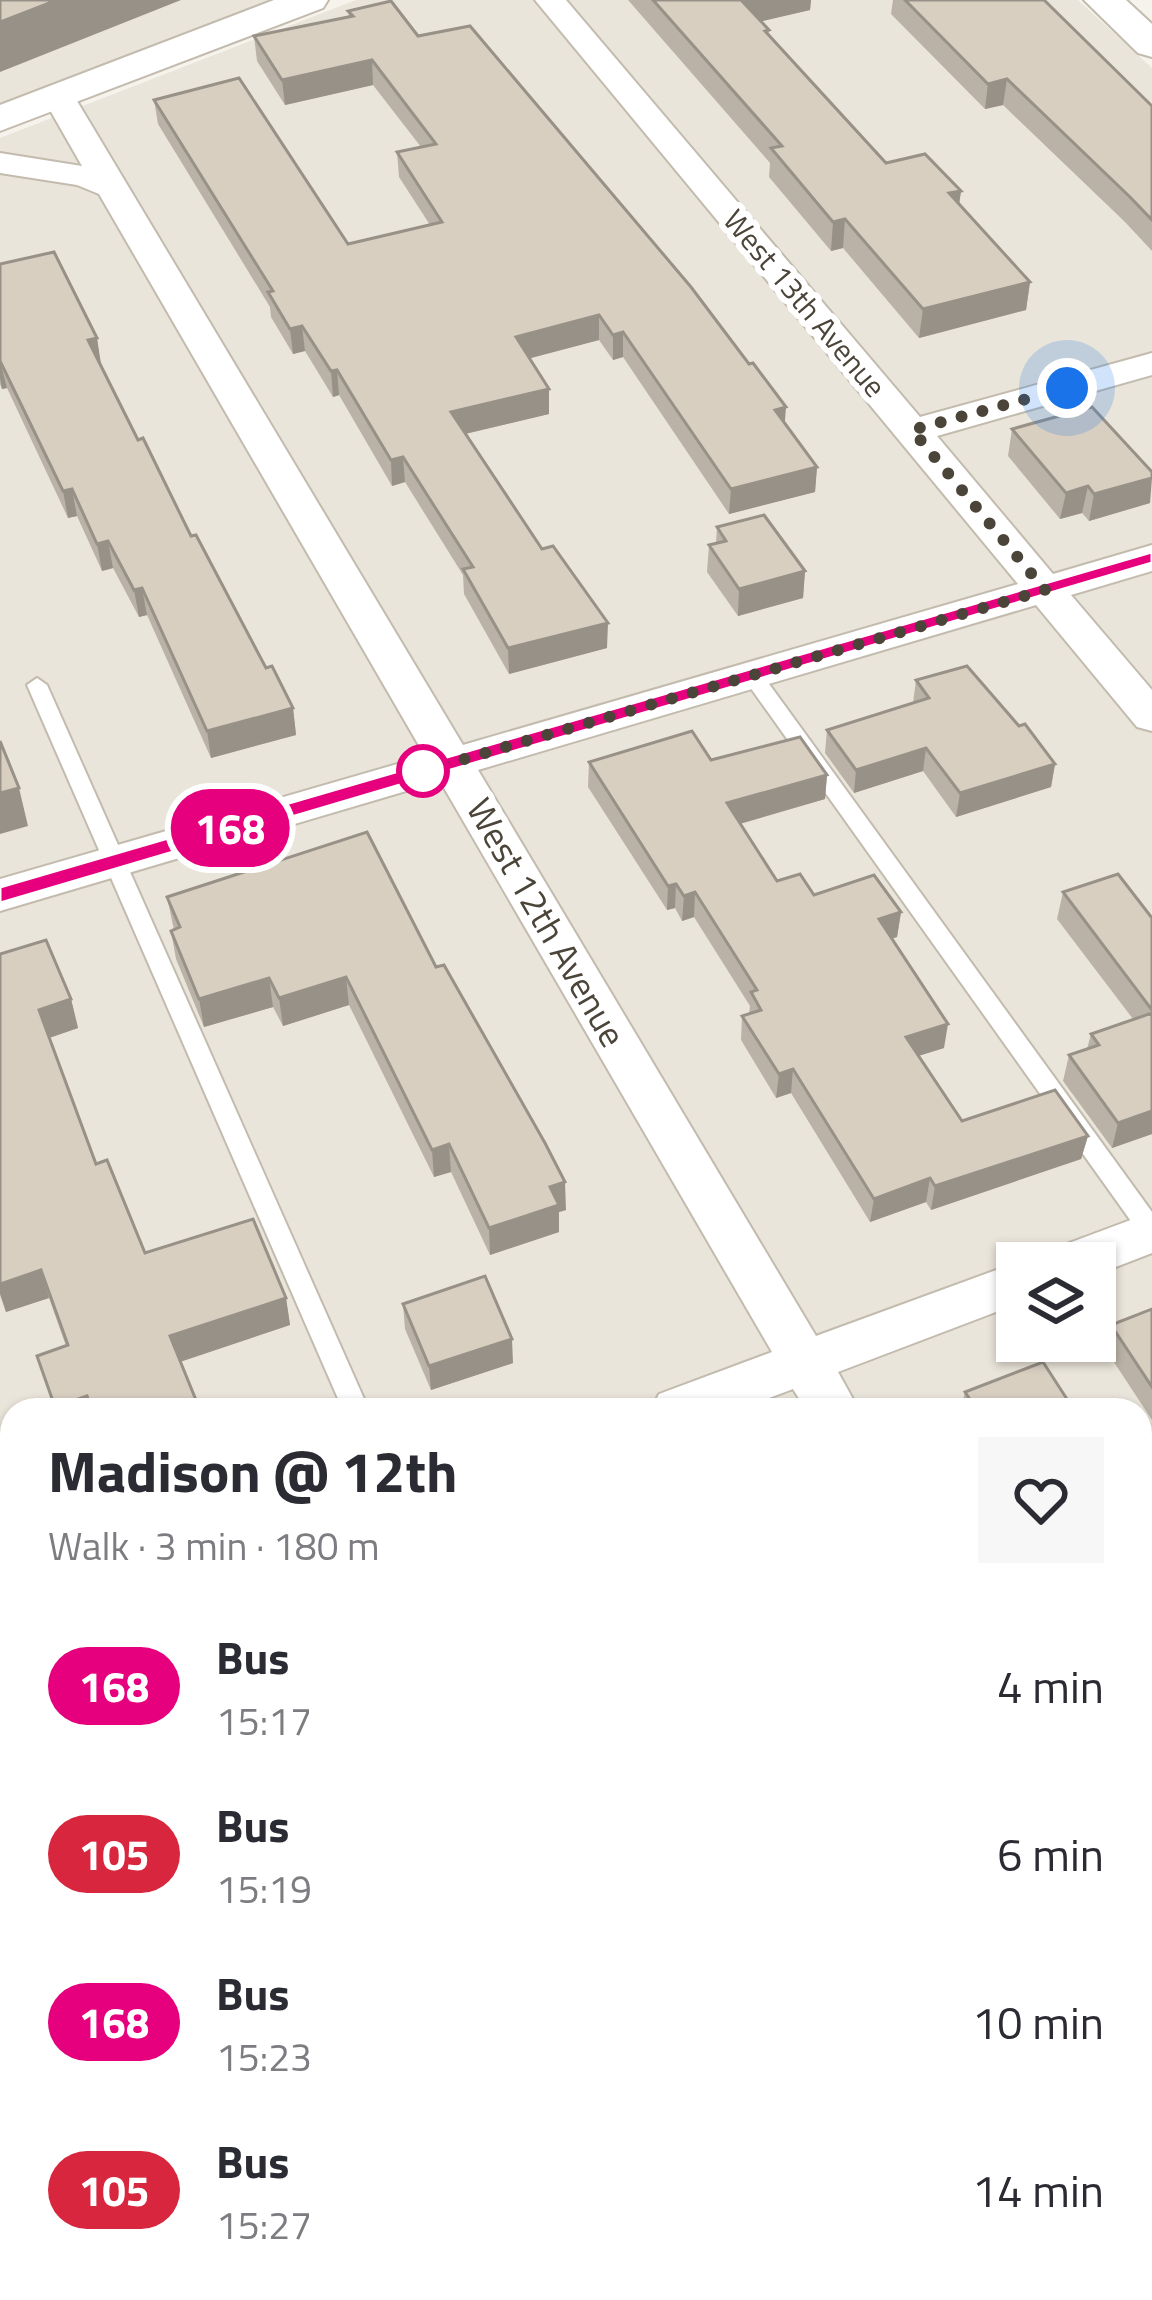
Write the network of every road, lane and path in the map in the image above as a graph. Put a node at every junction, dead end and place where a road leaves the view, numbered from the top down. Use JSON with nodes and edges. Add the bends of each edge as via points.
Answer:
{"nodes":[{"id":1,"x":309,"y":0,"type":"edge"},
{"id":2,"x":550,"y":0,"type":"edge"},
{"id":3,"x":1103,"y":0,"type":"edge"},
{"id":4,"x":1152,"y":45,"type":"edge"},
{"id":5,"x":58,"y":96,"type":"junction"},
{"id":6,"x":0,"y":118,"type":"edge"},
{"id":7,"x":0,"y":163,"type":"edge"},
{"id":8,"x":112,"y":188,"type":"junction"},
{"id":9,"x":1152,"y":364,"type":"edge"},
{"id":10,"x":912,"y":430,"type":"junction"},
{"id":11,"x":1152,"y":558,"type":"edge"},
{"id":12,"x":1045,"y":590,"type":"junction"},
{"id":13,"x":752,"y":675,"type":"junction"},
{"id":14,"x":37,"y":685,"type":"dead end"},
{"id":15,"x":1152,"y":717,"type":"edge"},
{"id":16,"x":454,"y":762,"type":"junction"},
{"id":17,"x":116,"y":861,"type":"junction"},
{"id":18,"x":0,"y":895,"type":"edge"},
{"id":19,"x":1152,"y":1232,"type":"edge"},
{"id":20,"x":1116,"y":1246,"type":"edge"},
{"id":21,"x":996,"y":1291,"type":"edge"},
{"id":22,"x":806,"y":1364,"type":"junction"},
{"id":23,"x":351,"y":1398,"type":"edge"},
{"id":24,"x":710,"y":1398,"type":"edge"},
{"id":25,"x":826,"y":1398,"type":"edge"}],
"edges":[{"from":1,"to":5,"type":"street"},
{"from":2,"to":10,"type":"street","name":"West 13th Avenue"},
{"from":3,"to":4,"type":"street"},
{"from":5,"to":6,"type":"street"},
{"from":5,"to":8,"type":"street","name":"West 12th Avenue"},
{"from":7,"to":8,"type":"street"},
{"from":8,"to":16,"type":"street","name":"West 12th Avenue"},
{"from":9,"to":10,"type":"street"},
{"from":10,"to":12,"type":"street","name":"West 13th Avenue"},
{"from":11,"to":12,"type":"street"},
{"from":12,"to":13,"type":"street"},
{"from":12,"to":15,"type":"street","name":"West 13th Avenue"},
{"from":13,"to":16,"type":"street"},
{"from":13,"to":19,"type":"lane"},
{"from":14,"to":17,"type":"lane"},
{"from":16,"to":17,"type":"street"},
{"from":16,"to":22,"type":"street","name":"West 12th Avenue"},
{"from":17,"to":18,"type":"street"},
{"from":17,"to":23,"type":"lane"},
{"from":19,"to":20,"type":"street"},
{"from":21,"to":22,"type":"street"},
{"from":22,"to":24,"type":"street"},
{"from":22,"to":25,"type":"street","name":"West 12th Avenue"}]}
